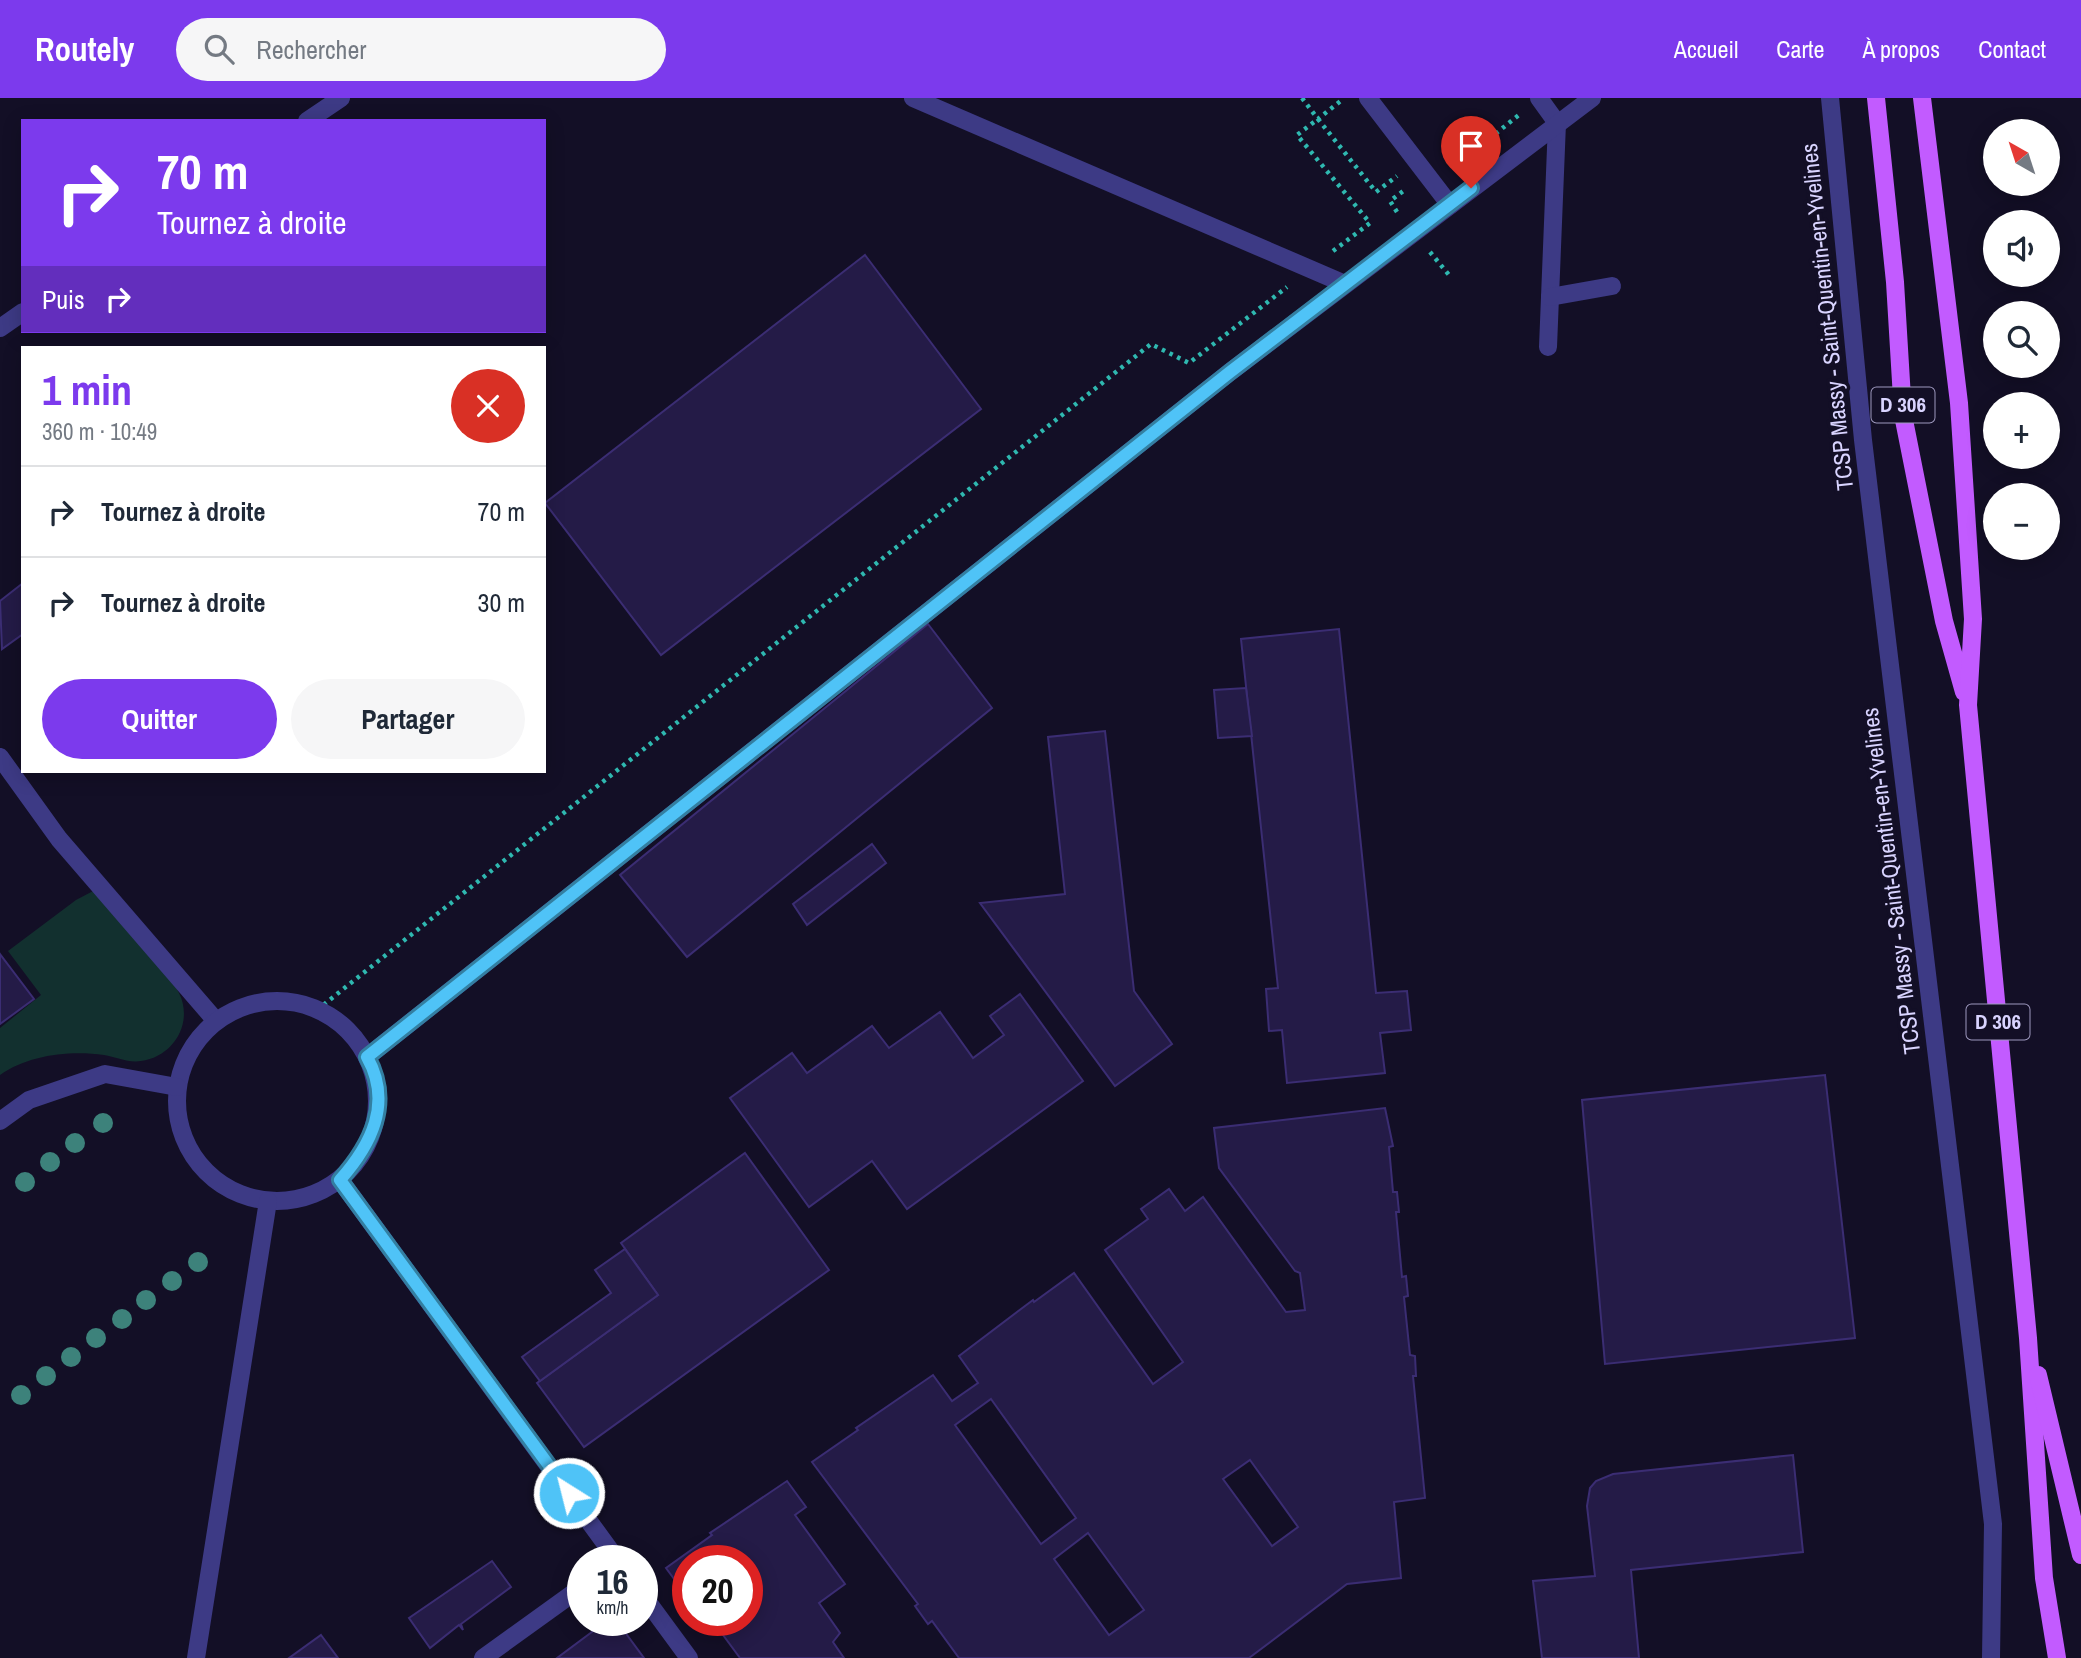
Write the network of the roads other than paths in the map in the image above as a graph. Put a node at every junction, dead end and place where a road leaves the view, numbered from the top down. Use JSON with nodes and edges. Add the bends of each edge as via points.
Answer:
{"nodes":[{"id":1,"x":341,"y":98,"type":"edge"},
{"id":2,"x":913,"y":98,"type":"edge"},
{"id":3,"x":1368,"y":98,"type":"edge"},
{"id":4,"x":1539,"y":98,"type":"edge"},
{"id":5,"x":1592,"y":98,"type":"edge"},
{"id":6,"x":1829,"y":98,"type":"edge"},
{"id":7,"x":1876,"y":98,"type":"edge"},
{"id":8,"x":1922,"y":98,"type":"edge"},
{"id":9,"x":310,"y":119,"type":"edge"},
{"id":10,"x":1557,"y":123,"type":"junction"},
{"id":11,"x":1450,"y":205,"type":"junction"},
{"id":12,"x":1345,"y":284,"type":"junction"},
{"id":13,"x":1612,"y":286,"type":"dead end"},
{"id":14,"x":1550,"y":297,"type":"junction"},
{"id":15,"x":21,"y":313,"type":"edge"},
{"id":16,"x":0,"y":328,"type":"edge"},
{"id":17,"x":1548,"y":347,"type":"dead end"},
{"id":18,"x":1968,"y":705,"type":"junction"},
{"id":19,"x":0,"y":757,"type":"edge"},
{"id":20,"x":216,"y":1021,"type":"junction"},
{"id":21,"x":367,"y":1057,"type":"junction"},
{"id":22,"x":177,"y":1087,"type":"junction"},
{"id":23,"x":0,"y":1121,"type":"edge"},
{"id":24,"x":340,"y":1180,"type":"junction"},
{"id":25,"x":268,"y":1201,"type":"junction"},
{"id":26,"x":2028,"y":1338,"type":"junction"},
{"id":27,"x":606,"y":1545,"type":"edge"},
{"id":28,"x":2081,"y":1555,"type":"edge"},
{"id":29,"x":567,"y":1598,"type":"edge"},
{"id":30,"x":658,"y":1615,"type":"edge"},
{"id":31,"x":196,"y":1658,"type":"edge"},
{"id":32,"x":483,"y":1658,"type":"edge"},
{"id":33,"x":690,"y":1658,"type":"edge"},
{"id":34,"x":1990,"y":1658,"type":"edge"},
{"id":35,"x":2057,"y":1658,"type":"edge"}],
"edges":[{"from":1,"to":9,"type":"lane"},
{"from":2,"to":12,"type":"lane"},
{"from":3,"to":11,"type":"lane"},
{"from":4,"to":10,"type":"lane"},
{"from":5,"to":10,"type":"lane"},
{"from":6,"to":34,"type":"lane","name":"TCSP Massy - Saint-Quentin-en-Yvelines","via":[[1863,440],[1993,1524]]},
{"from":7,"to":18,"type":"main road","number":"D 306","via":[[1903,415],[1944,621]]},
{"from":8,"to":18,"type":"main road","number":"D 306","via":[[1960,417],[1973,619]]},
{"from":10,"to":11,"type":"lane"},
{"from":10,"to":14,"type":"lane"},
{"from":11,"to":12,"type":"lane"},
{"from":12,"to":21,"type":"lane"},
{"from":13,"to":14,"type":"lane"},
{"from":14,"to":17,"type":"lane"},
{"from":15,"to":16,"type":"lane"},
{"from":18,"to":26,"type":"main road","number":"D 306"},
{"from":19,"to":20,"type":"lane","via":[[59,839]]},
{"from":20,"to":21,"type":"lane","via":[[249,1005],[278,1000],[303,1004],[328,1014],[355,1037]]},
{"from":20,"to":22,"type":"lane","via":[[188,1055]]},
{"from":21,"to":24,"type":"lane","via":[[378,1095],[375,1124],[363,1154]]},
{"from":22,"to":23,"type":"lane","via":[[105,1074],[29,1100]]},
{"from":22,"to":25,"type":"lane","via":[[177,1116],[187,1147],[207,1173],[231,1191]]},
{"from":24,"to":25,"type":"lane","via":[[301,1199]]},
{"from":24,"to":27,"type":"lane"},
{"from":25,"to":31,"type":"lane"},
{"from":26,"to":28,"type":"main road","number":"D 306"},
{"from":26,"to":35,"type":"main road","number":"D 306","via":[[2043,1565]]},
{"from":29,"to":32,"type":"lane"},
{"from":30,"to":33,"type":"lane"}]}
